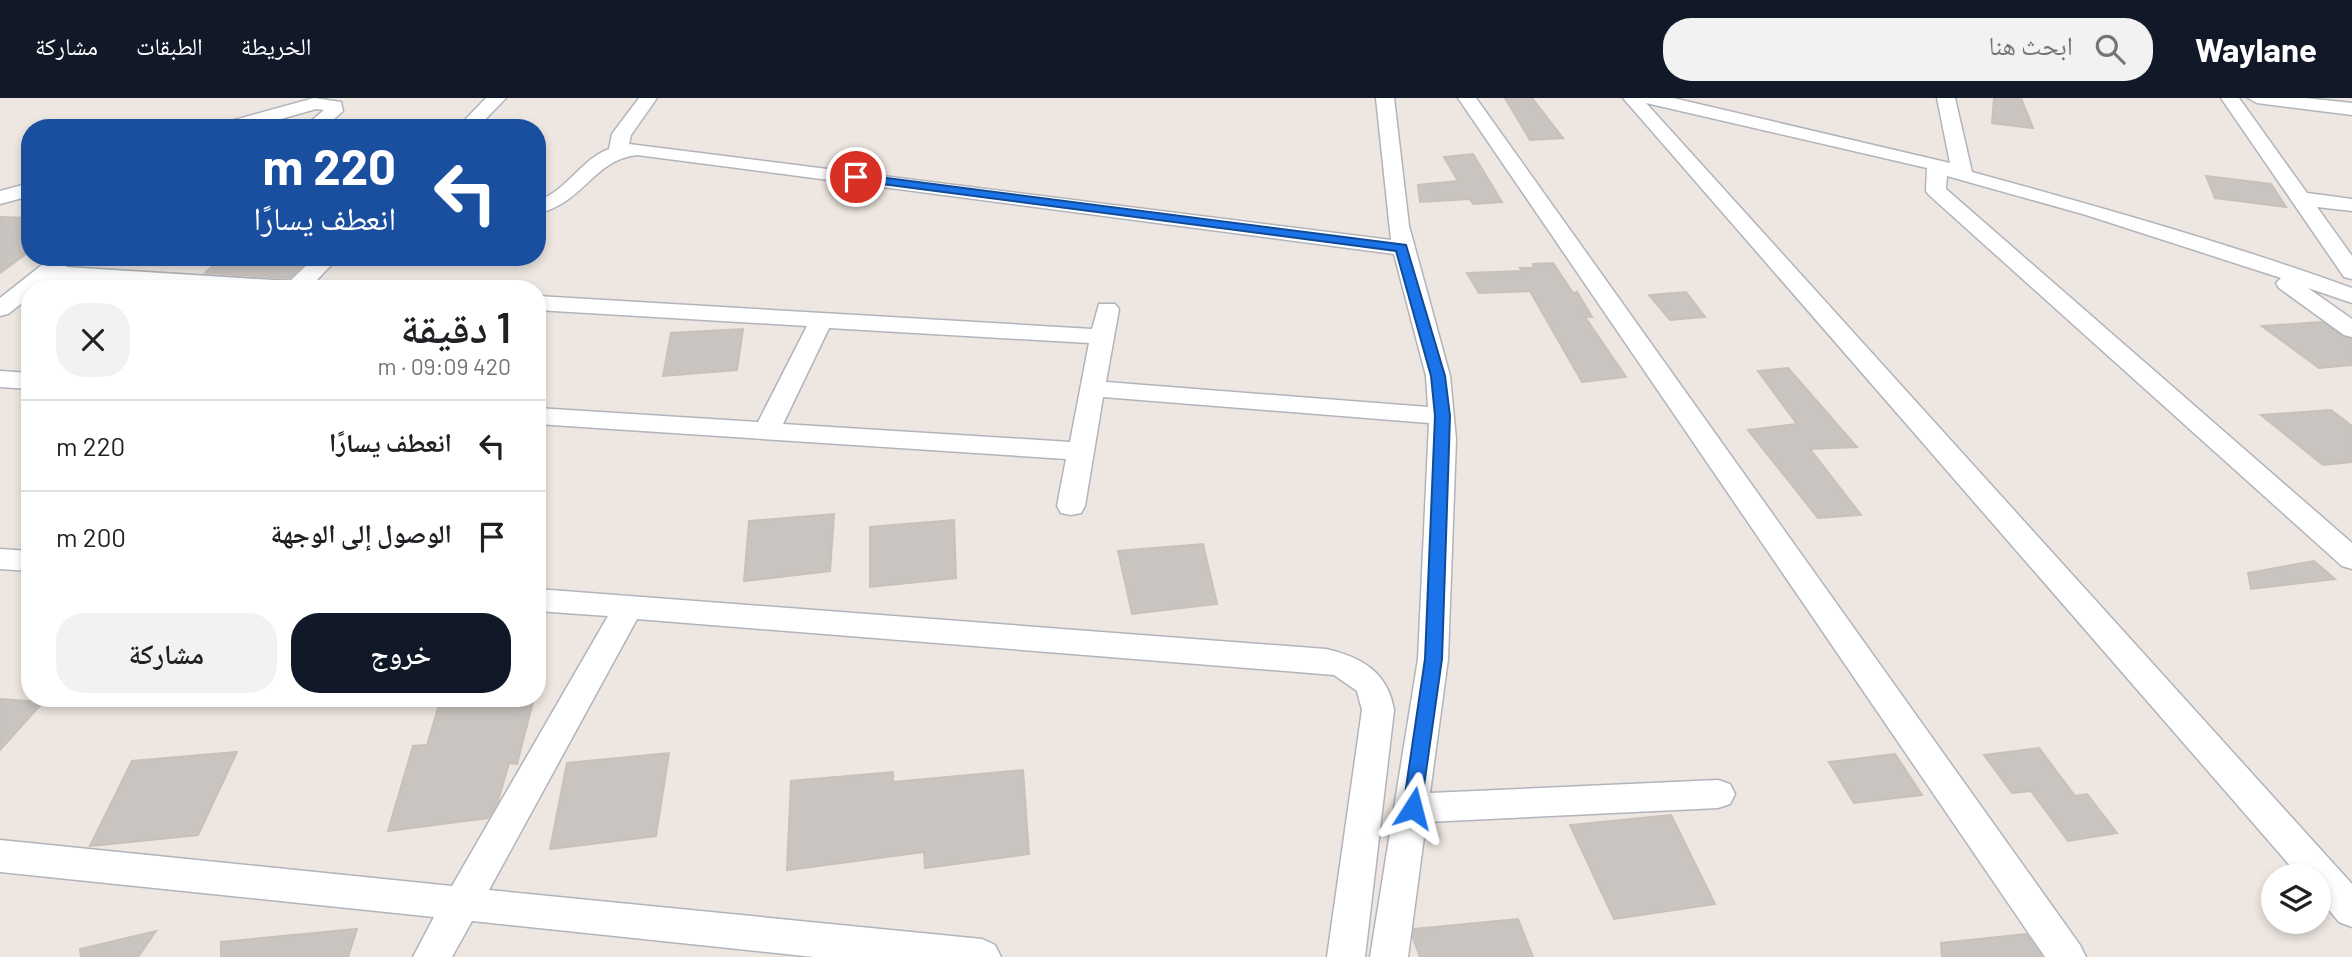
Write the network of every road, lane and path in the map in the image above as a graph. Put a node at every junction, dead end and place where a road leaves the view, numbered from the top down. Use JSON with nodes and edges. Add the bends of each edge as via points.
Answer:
{"nodes":[{"id":1,"x":497,"y":98,"type":"edge"},
{"id":2,"x":648,"y":98,"type":"edge"},
{"id":3,"x":1385,"y":98,"type":"edge"},
{"id":4,"x":1466,"y":98,"type":"edge"},
{"id":5,"x":1632,"y":98,"type":"edge"},
{"id":6,"x":1649,"y":98,"type":"edge"},
{"id":7,"x":1946,"y":98,"type":"edge"},
{"id":8,"x":2230,"y":98,"type":"edge"},
{"id":9,"x":2257,"y":98,"type":"edge"},
{"id":10,"x":2352,"y":109,"type":"edge"},
{"id":11,"x":259,"y":119,"type":"edge"},
{"id":12,"x":324,"y":119,"type":"edge"},
{"id":13,"x":475,"y":119,"type":"edge"},
{"id":14,"x":618,"y":151,"type":"junction"},
{"id":15,"x":1937,"y":164,"type":"junction"},
{"id":16,"x":1964,"y":176,"type":"junction"},
{"id":17,"x":21,"y":192,"type":"edge"},
{"id":18,"x":0,"y":198,"type":"edge"},
{"id":19,"x":2304,"y":199,"type":"junction"},
{"id":20,"x":546,"y":205,"type":"edge"},
{"id":21,"x":2352,"y":205,"type":"edge"},
{"id":22,"x":1402,"y":248,"type":"junction"},
{"id":23,"x":2259,"y":262,"type":"junction"},
{"id":24,"x":55,"y":266,"type":"edge"},
{"id":25,"x":320,"y":266,"type":"edge"},
{"id":26,"x":47,"y":272,"type":"junction"},
{"id":27,"x":2352,"y":272,"type":"edge"},
{"id":28,"x":37,"y":280,"type":"edge"},
{"id":29,"x":174,"y":280,"type":"edge"},
{"id":30,"x":308,"y":280,"type":"edge"},
{"id":31,"x":21,"y":293,"type":"edge"},
{"id":32,"x":2352,"y":296,"type":"edge"},
{"id":33,"x":546,"y":303,"type":"edge"},
{"id":34,"x":1107,"y":309,"type":"dead end"},
{"id":35,"x":0,"y":310,"type":"edge"},
{"id":36,"x":822,"y":319,"type":"junction"},
{"id":37,"x":2352,"y":330,"type":"edge"},
{"id":38,"x":1102,"y":337,"type":"junction"},
{"id":39,"x":0,"y":379,"type":"edge"},
{"id":40,"x":21,"y":381,"type":"edge"},
{"id":41,"x":1093,"y":389,"type":"junction"},
{"id":42,"x":1443,"y":416,"type":"junction"},
{"id":43,"x":546,"y":417,"type":"edge"},
{"id":44,"x":767,"y":429,"type":"junction"},
{"id":45,"x":1081,"y":451,"type":"junction"},
{"id":46,"x":1071,"y":506,"type":"dead end"},
{"id":47,"x":0,"y":559,"type":"edge"},
{"id":48,"x":2352,"y":559,"type":"edge"},
{"id":49,"x":21,"y":560,"type":"edge"},
{"id":50,"x":546,"y":601,"type":"edge"},
{"id":51,"x":629,"y":607,"type":"junction"},
{"id":52,"x":1718,"y":794,"type":"dead end"},
{"id":53,"x":1413,"y":808,"type":"junction"},
{"id":54,"x":0,"y":856,"type":"edge"},
{"id":55,"x":462,"y":902,"type":"junction"},
{"id":56,"x":2352,"y":910,"type":"edge"},
{"id":57,"x":432,"y":957,"type":"edge"},
{"id":58,"x":982,"y":957,"type":"edge"},
{"id":59,"x":1346,"y":957,"type":"edge"},
{"id":60,"x":1389,"y":957,"type":"edge"},
{"id":61,"x":2067,"y":957,"type":"edge"}],
"edges":[{"from":1,"to":13,"type":"street"},
{"from":2,"to":14,"type":"street","via":[[622,134]]},
{"from":3,"to":22,"type":"street"},
{"from":4,"to":61,"type":"street"},
{"from":5,"to":56,"type":"street"},
{"from":6,"to":15,"type":"street"},
{"from":7,"to":16,"type":"street"},
{"from":8,"to":19,"type":"street"},
{"from":9,"to":10,"type":"street"},
{"from":11,"to":12,"type":"street","via":[[317,103],[334,106]]},
{"from":14,"to":20,"type":"street","via":[[598,161],[567,197]]},
{"from":14,"to":22,"type":"street","via":[[637,149]]},
{"from":15,"to":16,"type":"street"},
{"from":15,"to":48,"type":"street","via":[[1936,191]]},
{"from":16,"to":23,"type":"street"},
{"from":17,"to":18,"type":"street"},
{"from":19,"to":21,"type":"street"},
{"from":19,"to":27,"type":"street"},
{"from":22,"to":42,"type":"street","via":[[1435,364]]},
{"from":23,"to":32,"type":"street"},
{"from":23,"to":37,"type":"street"},
{"from":24,"to":26,"type":"street"},
{"from":25,"to":30,"type":"street"},
{"from":26,"to":28,"type":"street"},
{"from":26,"to":29,"type":"street"},
{"from":31,"to":35,"type":"street"},
{"from":33,"to":36,"type":"street"},
{"from":34,"to":38,"type":"street"},
{"from":36,"to":38,"type":"street"},
{"from":36,"to":44,"type":"street"},
{"from":38,"to":41,"type":"street"},
{"from":39,"to":40,"type":"street"},
{"from":41,"to":42,"type":"street"},
{"from":41,"to":45,"type":"street"},
{"from":42,"to":53,"type":"street","via":[[1433,659]]},
{"from":43,"to":44,"type":"street"},
{"from":44,"to":45,"type":"street"},
{"from":45,"to":46,"type":"street"},
{"from":47,"to":49,"type":"street"},
{"from":50,"to":51,"type":"street"},
{"from":51,"to":55,"type":"street"},
{"from":51,"to":59,"type":"street","via":[[1312,660],[1353,669],[1373,687],[1378,710]]},
{"from":52,"to":53,"type":"street"},
{"from":53,"to":60,"type":"street"},
{"from":54,"to":55,"type":"street"},
{"from":55,"to":57,"type":"street"},
{"from":55,"to":58,"type":"street"}]}
